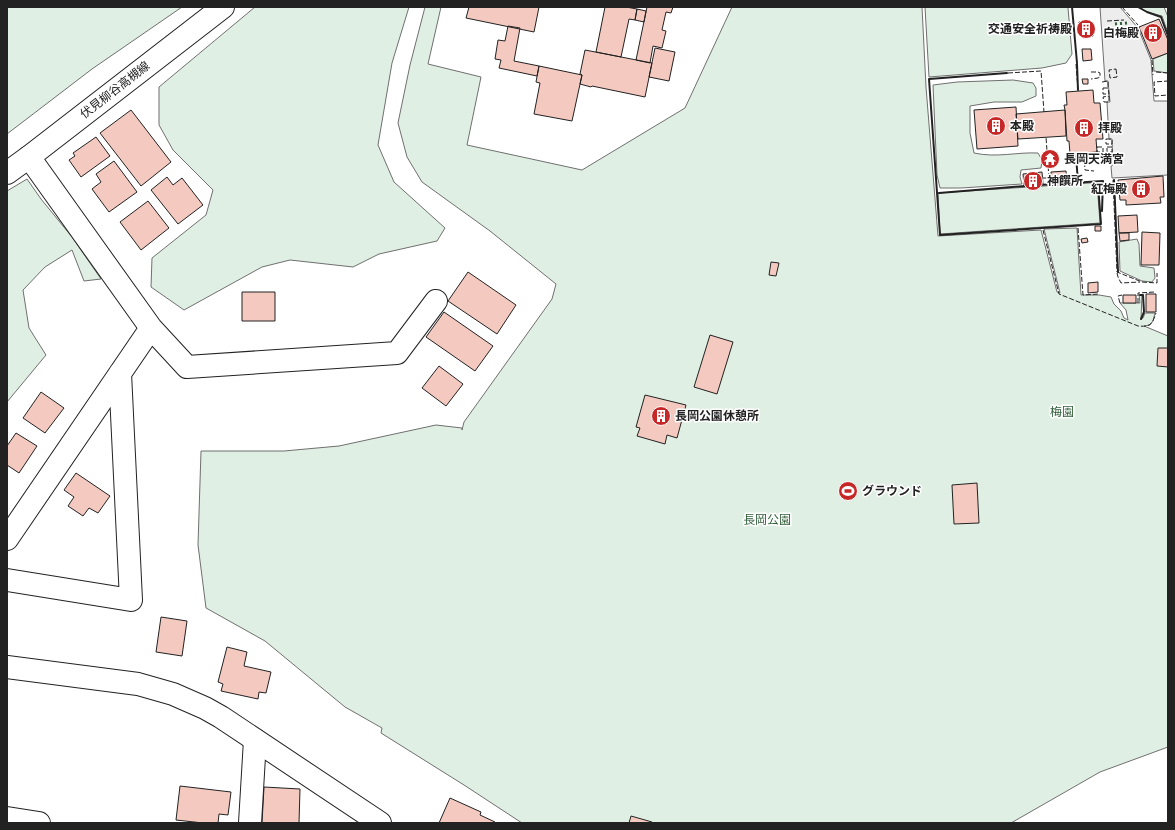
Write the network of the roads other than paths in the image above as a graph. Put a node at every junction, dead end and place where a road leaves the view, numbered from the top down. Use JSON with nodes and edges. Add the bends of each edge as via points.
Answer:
{"nodes":[{"id":1,"x":223,"y":7,"type":"edge"},
{"id":2,"x":29,"y":157,"type":"junction"},
{"id":3,"x":7,"y":173,"type":"edge"},
{"id":4,"x":436,"y":301,"type":"dead end"},
{"id":5,"x":151,"y":328,"type":"junction"},
{"id":6,"x":120,"y":373,"type":"junction"},
{"id":7,"x":7,"y":539,"type":"edge"},
{"id":8,"x":7,"y":580,"type":"edge"},
{"id":9,"x":7,"y":667,"type":"edge"},
{"id":10,"x":255,"y":740,"type":"junction"},
{"id":11,"x":7,"y":818,"type":"edge"},
{"id":12,"x":39,"y":823,"type":"edge"},
{"id":13,"x":250,"y":823,"type":"edge"},
{"id":14,"x":380,"y":823,"type":"edge"}],
"edges":[{"from":1,"to":2,"type":"street","name":"伏見柳谷高槻線"},
{"from":2,"to":3,"type":"street","name":"伏見柳谷高槻線"},
{"from":2,"to":5,"type":"street"},
{"from":4,"to":5,"type":"street","via":[[398,353],[187,368]]},
{"from":5,"to":6,"type":"street"},
{"from":6,"to":7,"type":"street"},
{"from":6,"to":8,"type":"street","via":[[131,600]]},
{"from":9,"to":10,"type":"street","via":[[155,688],[205,708]]},
{"from":10,"to":13,"type":"street"},
{"from":10,"to":14,"type":"street"},
{"from":11,"to":12,"type":"street"}]}
